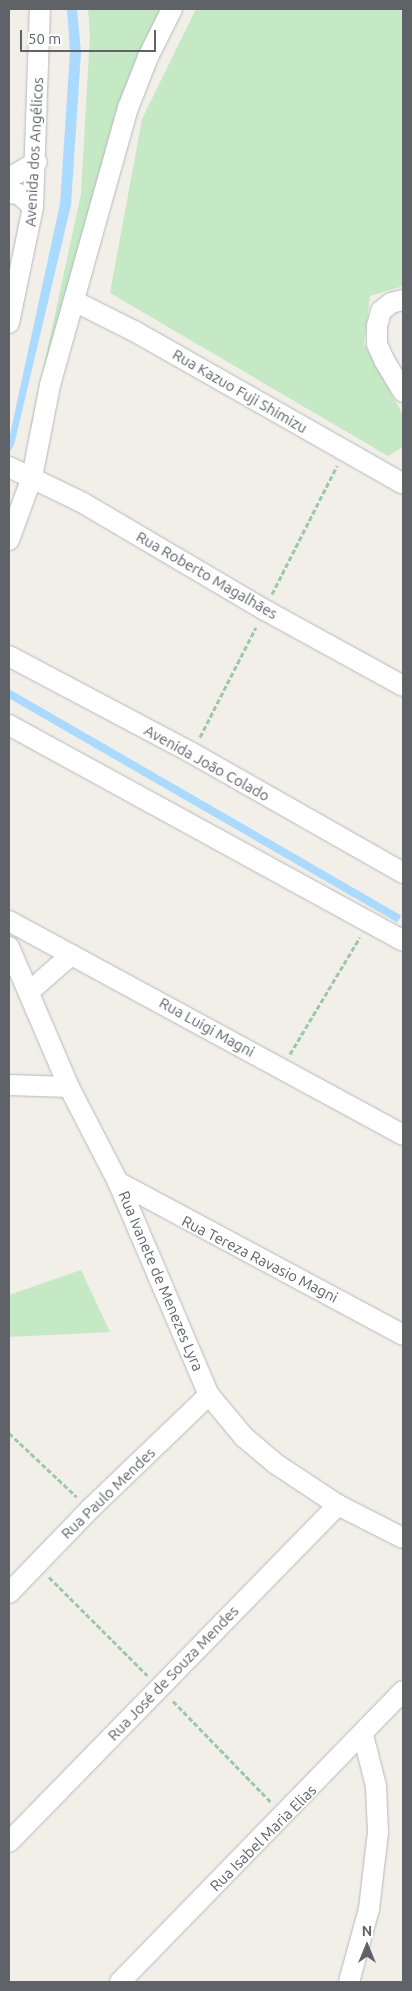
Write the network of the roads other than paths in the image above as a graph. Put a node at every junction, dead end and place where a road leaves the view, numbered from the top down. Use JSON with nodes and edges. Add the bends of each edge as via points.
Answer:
{"nodes":[{"id":1,"x":40,"y":9,"type":"edge"},
{"id":2,"x":172,"y":9,"type":"edge"},
{"id":3,"x":36,"y":162,"type":"junction"},
{"id":4,"x":9,"y":178,"type":"edge"},
{"id":5,"x":9,"y":193,"type":"edge"},
{"id":6,"x":34,"y":207,"type":"junction"},
{"id":7,"x":403,"y":300,"type":"edge"},
{"id":8,"x":74,"y":301,"type":"junction"},
{"id":9,"x":9,"y":323,"type":"edge"},
{"id":10,"x":403,"y":392,"type":"edge"},
{"id":11,"x":9,"y":468,"type":"edge"},
{"id":12,"x":399,"y":476,"type":"edge"},
{"id":13,"x":32,"y":477,"type":"junction"},
{"id":14,"x":9,"y":540,"type":"edge"},
{"id":15,"x":9,"y":656,"type":"edge"},
{"id":16,"x":403,"y":686,"type":"edge"},
{"id":17,"x":9,"y":725,"type":"edge"},
{"id":18,"x":403,"y":873,"type":"edge"},
{"id":19,"x":9,"y":921,"type":"edge"},
{"id":20,"x":403,"y":941,"type":"edge"},
{"id":21,"x":9,"y":947,"type":"edge"},
{"id":22,"x":71,"y":955,"type":"junction"},
{"id":23,"x":30,"y":991,"type":"junction"},
{"id":24,"x":9,"y":1085,"type":"edge"},
{"id":25,"x":69,"y":1086,"type":"junction"},
{"id":26,"x":403,"y":1135,"type":"edge"},
{"id":27,"x":118,"y":1182,"type":"junction"},
{"id":28,"x":403,"y":1335,"type":"edge"},
{"id":29,"x":209,"y":1395,"type":"junction"},
{"id":30,"x":338,"y":1505,"type":"junction"},
{"id":31,"x":403,"y":1538,"type":"edge"},
{"id":32,"x":9,"y":1593,"type":"edge"},
{"id":33,"x":403,"y":1691,"type":"edge"},
{"id":34,"x":364,"y":1735,"type":"junction"},
{"id":35,"x":9,"y":1842,"type":"edge"},
{"id":36,"x":120,"y":1982,"type":"edge"},
{"id":37,"x":349,"y":1982,"type":"edge"}],
"edges":[{"from":1,"to":3,"type":"street","name":"Avenida dos Angélicos"},
{"from":2,"to":8,"type":"street","via":[[128,108]]},
{"from":3,"to":4,"type":"street"},
{"from":3,"to":6,"type":"street","name":"Avenida dos Angélicos"},
{"from":5,"to":6,"type":"street","via":[[19,194]]},
{"from":6,"to":9,"type":"street","name":"Avenida dos Angélicos"},
{"from":7,"to":10,"type":"street","via":[[391,303],[381,312],[377,344]]},
{"from":8,"to":12,"type":"street","name":"Rua Kazuo Fuji Shimizu","via":[[134,331],[345,451]]},
{"from":8,"to":13,"type":"street","via":[[50,385]]},
{"from":11,"to":13,"type":"street","name":"Rua Roberto Magalhães"},
{"from":13,"to":14,"type":"street"},
{"from":13,"to":16,"type":"street","name":"Rua Roberto Magalhães"},
{"from":15,"to":18,"type":"street","name":"Avenida João Colado","via":[[192,753]]},
{"from":17,"to":20,"type":"street"},
{"from":19,"to":22,"type":"street","name":"Rua Luigi Magni"},
{"from":21,"to":23,"type":"street","name":"Rua Ivanete de Menezes Lyra"},
{"from":22,"to":23,"type":"street"},
{"from":22,"to":26,"type":"street","name":"Rua Luigi Magni"},
{"from":23,"to":25,"type":"street","name":"Rua Ivanete de Menezes Lyra"},
{"from":24,"to":25,"type":"street"},
{"from":25,"to":27,"type":"street","name":"Rua Ivanete de Menezes Lyra"},
{"from":27,"to":28,"type":"street","name":"Rua Tereza Ravasio Magni"},
{"from":27,"to":29,"type":"street","name":"Rua Ivanete de Menezes Lyra"},
{"from":29,"to":30,"type":"street","name":"Rua Ivanete de Menezes Lyra","via":[[244,1437],[276,1464]]},
{"from":29,"to":32,"type":"street","name":"Rua Paulo Mendes","via":[[90,1509]]},
{"from":30,"to":31,"type":"street","name":"Rua Ivanete de Menezes Lyra"},
{"from":30,"to":35,"type":"street","name":"Rua José de Souza Mendes"},
{"from":33,"to":34,"type":"street","name":"Rua Isabel Maria Elias"},
{"from":34,"to":36,"type":"street","name":"Rua Isabel Maria Elias"},
{"from":34,"to":37,"type":"street","via":[[376,1786],[378,1832],[369,1909]]}]}
